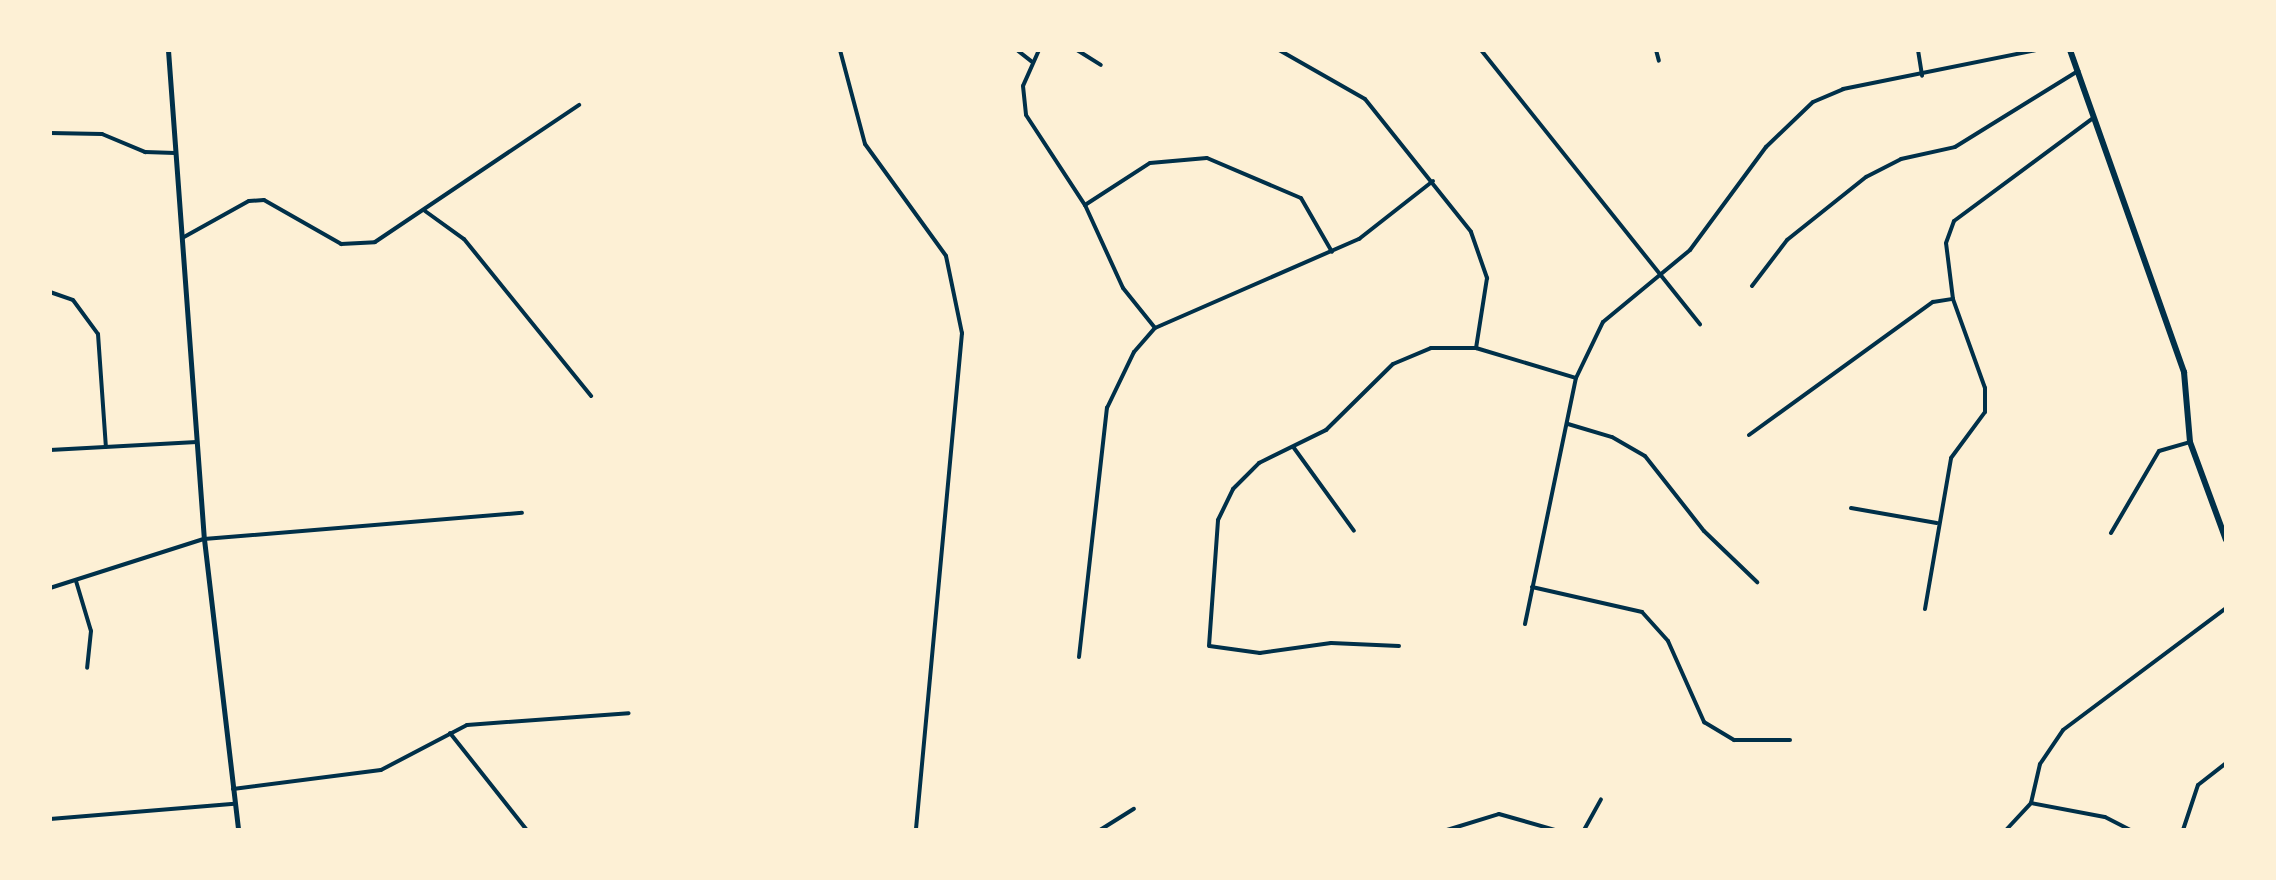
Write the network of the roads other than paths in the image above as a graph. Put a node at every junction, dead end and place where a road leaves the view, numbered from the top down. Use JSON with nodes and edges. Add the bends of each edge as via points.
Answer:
{"nodes":[{"id":1,"x":168,"y":50,"type":"edge"},
{"id":2,"x":840,"y":50,"type":"edge"},
{"id":3,"x":1016,"y":50,"type":"edge"},
{"id":4,"x":1039,"y":50,"type":"edge"},
{"id":5,"x":1077,"y":50,"type":"edge"},
{"id":6,"x":1280,"y":50,"type":"edge"},
{"id":7,"x":1492,"y":50,"type":"edge"},
{"id":8,"x":1656,"y":50,"type":"edge"},
{"id":9,"x":1918,"y":50,"type":"edge"},
{"id":10,"x":2037,"y":50,"type":"edge"},
{"id":11,"x":2070,"y":50,"type":"edge"},
{"id":12,"x":1483,"y":52,"type":"edge"},
{"id":13,"x":1031,"y":60,"type":"junction"},
{"id":14,"x":1659,"y":61,"type":"dead end"},
{"id":15,"x":1101,"y":66,"type":"dead end"},
{"id":16,"x":2078,"y":71,"type":"junction"},
{"id":17,"x":1922,"y":76,"type":"junction"},
{"id":18,"x":579,"y":105,"type":"dead end"},
{"id":19,"x":2096,"y":116,"type":"junction"},
{"id":20,"x":50,"y":133,"type":"edge"},
{"id":21,"x":175,"y":153,"type":"junction"},
{"id":22,"x":1433,"y":181,"type":"junction"},
{"id":23,"x":1085,"y":205,"type":"junction"},
{"id":24,"x":425,"y":211,"type":"junction"},
{"id":25,"x":182,"y":238,"type":"junction"},
{"id":26,"x":1332,"y":252,"type":"junction"},
{"id":27,"x":1661,"y":274,"type":"junction"},
{"id":28,"x":1752,"y":286,"type":"dead end"},
{"id":29,"x":50,"y":292,"type":"edge"},
{"id":30,"x":1953,"y":299,"type":"junction"},
{"id":31,"x":1700,"y":324,"type":"dead end"},
{"id":32,"x":1155,"y":328,"type":"junction"},
{"id":33,"x":1476,"y":348,"type":"junction"},
{"id":34,"x":1576,"y":378,"type":"junction"},
{"id":35,"x":591,"y":396,"type":"dead end"},
{"id":36,"x":1568,"y":424,"type":"junction"},
{"id":37,"x":1748,"y":435,"type":"dead end"},
{"id":38,"x":197,"y":442,"type":"junction"},
{"id":39,"x":2190,"y":442,"type":"junction"},
{"id":40,"x":106,"y":447,"type":"junction"},
{"id":41,"x":1294,"y":448,"type":"junction"},
{"id":42,"x":50,"y":450,"type":"edge"},
{"id":43,"x":1851,"y":508,"type":"dead end"},
{"id":44,"x":522,"y":513,"type":"dead end"},
{"id":45,"x":1937,"y":523,"type":"junction"},
{"id":46,"x":1354,"y":531,"type":"dead end"},
{"id":47,"x":2112,"y":534,"type":"dead end"},
{"id":48,"x":204,"y":539,"type":"junction"},
{"id":49,"x":2226,"y":540,"type":"edge"},
{"id":50,"x":76,"y":581,"type":"junction"},
{"id":51,"x":1757,"y":582,"type":"dead end"},
{"id":52,"x":1532,"y":587,"type":"junction"},
{"id":53,"x":50,"y":588,"type":"edge"},
{"id":54,"x":2226,"y":608,"type":"edge"},
{"id":55,"x":1924,"y":609,"type":"dead end"},
{"id":56,"x":1525,"y":624,"type":"dead end"},
{"id":57,"x":1399,"y":646,"type":"dead end"},
{"id":58,"x":1079,"y":656,"type":"dead end"},
{"id":59,"x":87,"y":668,"type":"dead end"},
{"id":60,"x":629,"y":713,"type":"dead end"},
{"id":61,"x":450,"y":732,"type":"junction"},
{"id":62,"x":1790,"y":740,"type":"dead end"},
{"id":63,"x":2226,"y":763,"type":"edge"},
{"id":64,"x":233,"y":789,"type":"junction"},
{"id":65,"x":1601,"y":799,"type":"dead end"},
{"id":66,"x":2031,"y":803,"type":"junction"},
{"id":67,"x":234,"y":804,"type":"junction"},
{"id":68,"x":1134,"y":808,"type":"dead end"},
{"id":69,"x":50,"y":818,"type":"edge"},
{"id":70,"x":238,"y":830,"type":"edge"},
{"id":71,"x":527,"y":830,"type":"edge"},
{"id":72,"x":916,"y":830,"type":"edge"},
{"id":73,"x":1100,"y":830,"type":"edge"},
{"id":74,"x":1447,"y":830,"type":"edge"},
{"id":75,"x":1555,"y":830,"type":"edge"},
{"id":76,"x":1584,"y":830,"type":"edge"},
{"id":77,"x":2006,"y":830,"type":"edge"},
{"id":78,"x":2131,"y":830,"type":"edge"},
{"id":79,"x":2183,"y":830,"type":"edge"}],
"edges":[{"from":1,"to":21,"type":"street"},
{"from":2,"to":72,"type":"street","via":[[864,144],[946,256],[962,332]]},
{"from":3,"to":13,"type":"street"},
{"from":4,"to":13,"type":"street"},
{"from":5,"to":15,"type":"street"},
{"from":6,"to":22,"type":"street","via":[[1350,85]]},
{"from":7,"to":12,"type":"street"},
{"from":8,"to":14,"type":"street"},
{"from":9,"to":17,"type":"street"},
{"from":10,"to":17,"type":"street"},
{"from":11,"to":16,"type":"main road"},
{"from":12,"to":27,"type":"street"},
{"from":13,"to":23,"type":"street","via":[[1023,86],[1026,115]]},
{"from":16,"to":19,"type":"main road"},
{"from":16,"to":28,"type":"street","via":[[1954,147],[1901,158],[1866,177],[1787,240]]},
{"from":17,"to":27,"type":"street","via":[[1842,89],[1814,102],[1766,147],[1708,232]]},
{"from":18,"to":24,"type":"street"},
{"from":19,"to":30,"type":"street","via":[[1954,221],[1946,242]]},
{"from":19,"to":39,"type":"main road","via":[[2184,372]]},
{"from":20,"to":21,"type":"street","via":[[102,134],[146,152]]},
{"from":21,"to":25,"type":"street"},
{"from":22,"to":26,"type":"street"},
{"from":22,"to":33,"type":"street","via":[[1485,259]]},
{"from":23,"to":26,"type":"street","via":[[1150,163],[1207,158],[1301,198]]},
{"from":23,"to":32,"type":"street","via":[[1123,288]]},
{"from":24,"to":25,"type":"street","via":[[375,242],[341,244],[315,234],[283,205],[249,200]]},
{"from":24,"to":35,"type":"street","via":[[464,239]]},
{"from":25,"to":38,"type":"street"},
{"from":26,"to":32,"type":"street"},
{"from":27,"to":31,"type":"street"},
{"from":27,"to":34,"type":"street","via":[[1603,322]]},
{"from":29,"to":40,"type":"street","via":[[74,300],[98,334]]},
{"from":30,"to":37,"type":"street","via":[[1933,302]]},
{"from":30,"to":45,"type":"street","via":[[1986,388],[1985,412],[1951,458]]},
{"from":32,"to":58,"type":"street","via":[[1118,378],[1107,408]]},
{"from":33,"to":34,"type":"street"},
{"from":33,"to":41,"type":"street","via":[[1430,348],[1393,364],[1326,430]]},
{"from":34,"to":36,"type":"street"},
{"from":36,"to":51,"type":"street","via":[[1612,436],[1645,456],[1704,532]]},
{"from":36,"to":52,"type":"street"},
{"from":38,"to":40,"type":"street"},
{"from":38,"to":48,"type":"street"},
{"from":39,"to":47,"type":"street","via":[[2159,451]]},
{"from":39,"to":49,"type":"main road"},
{"from":40,"to":42,"type":"street"},
{"from":41,"to":46,"type":"street"},
{"from":41,"to":57,"type":"street","via":[[1260,464],[1232,489],[1218,520],[1209,646],[1260,653],[1330,643]]},
{"from":43,"to":45,"type":"street"},
{"from":44,"to":48,"type":"street"},
{"from":45,"to":55,"type":"street"},
{"from":48,"to":50,"type":"street"},
{"from":48,"to":64,"type":"street"},
{"from":50,"to":53,"type":"street"},
{"from":50,"to":59,"type":"street","via":[[91,631]]},
{"from":52,"to":56,"type":"street"},
{"from":52,"to":62,"type":"street","via":[[1642,612],[1668,641],[1704,722],[1734,740]]},
{"from":54,"to":66,"type":"street","via":[[2063,730],[2040,764]]},
{"from":60,"to":61,"type":"street","via":[[492,720]]},
{"from":61,"to":64,"type":"street","via":[[382,770]]},
{"from":61,"to":71,"type":"street"},
{"from":63,"to":79,"type":"street","via":[[2198,785]]},
{"from":64,"to":67,"type":"street"},
{"from":65,"to":76,"type":"street"},
{"from":66,"to":77,"type":"street"},
{"from":66,"to":78,"type":"street","via":[[2105,817]]},
{"from":67,"to":69,"type":"street"},
{"from":67,"to":70,"type":"street"},
{"from":68,"to":73,"type":"street"},
{"from":74,"to":75,"type":"street","via":[[1499,814]]}]}
